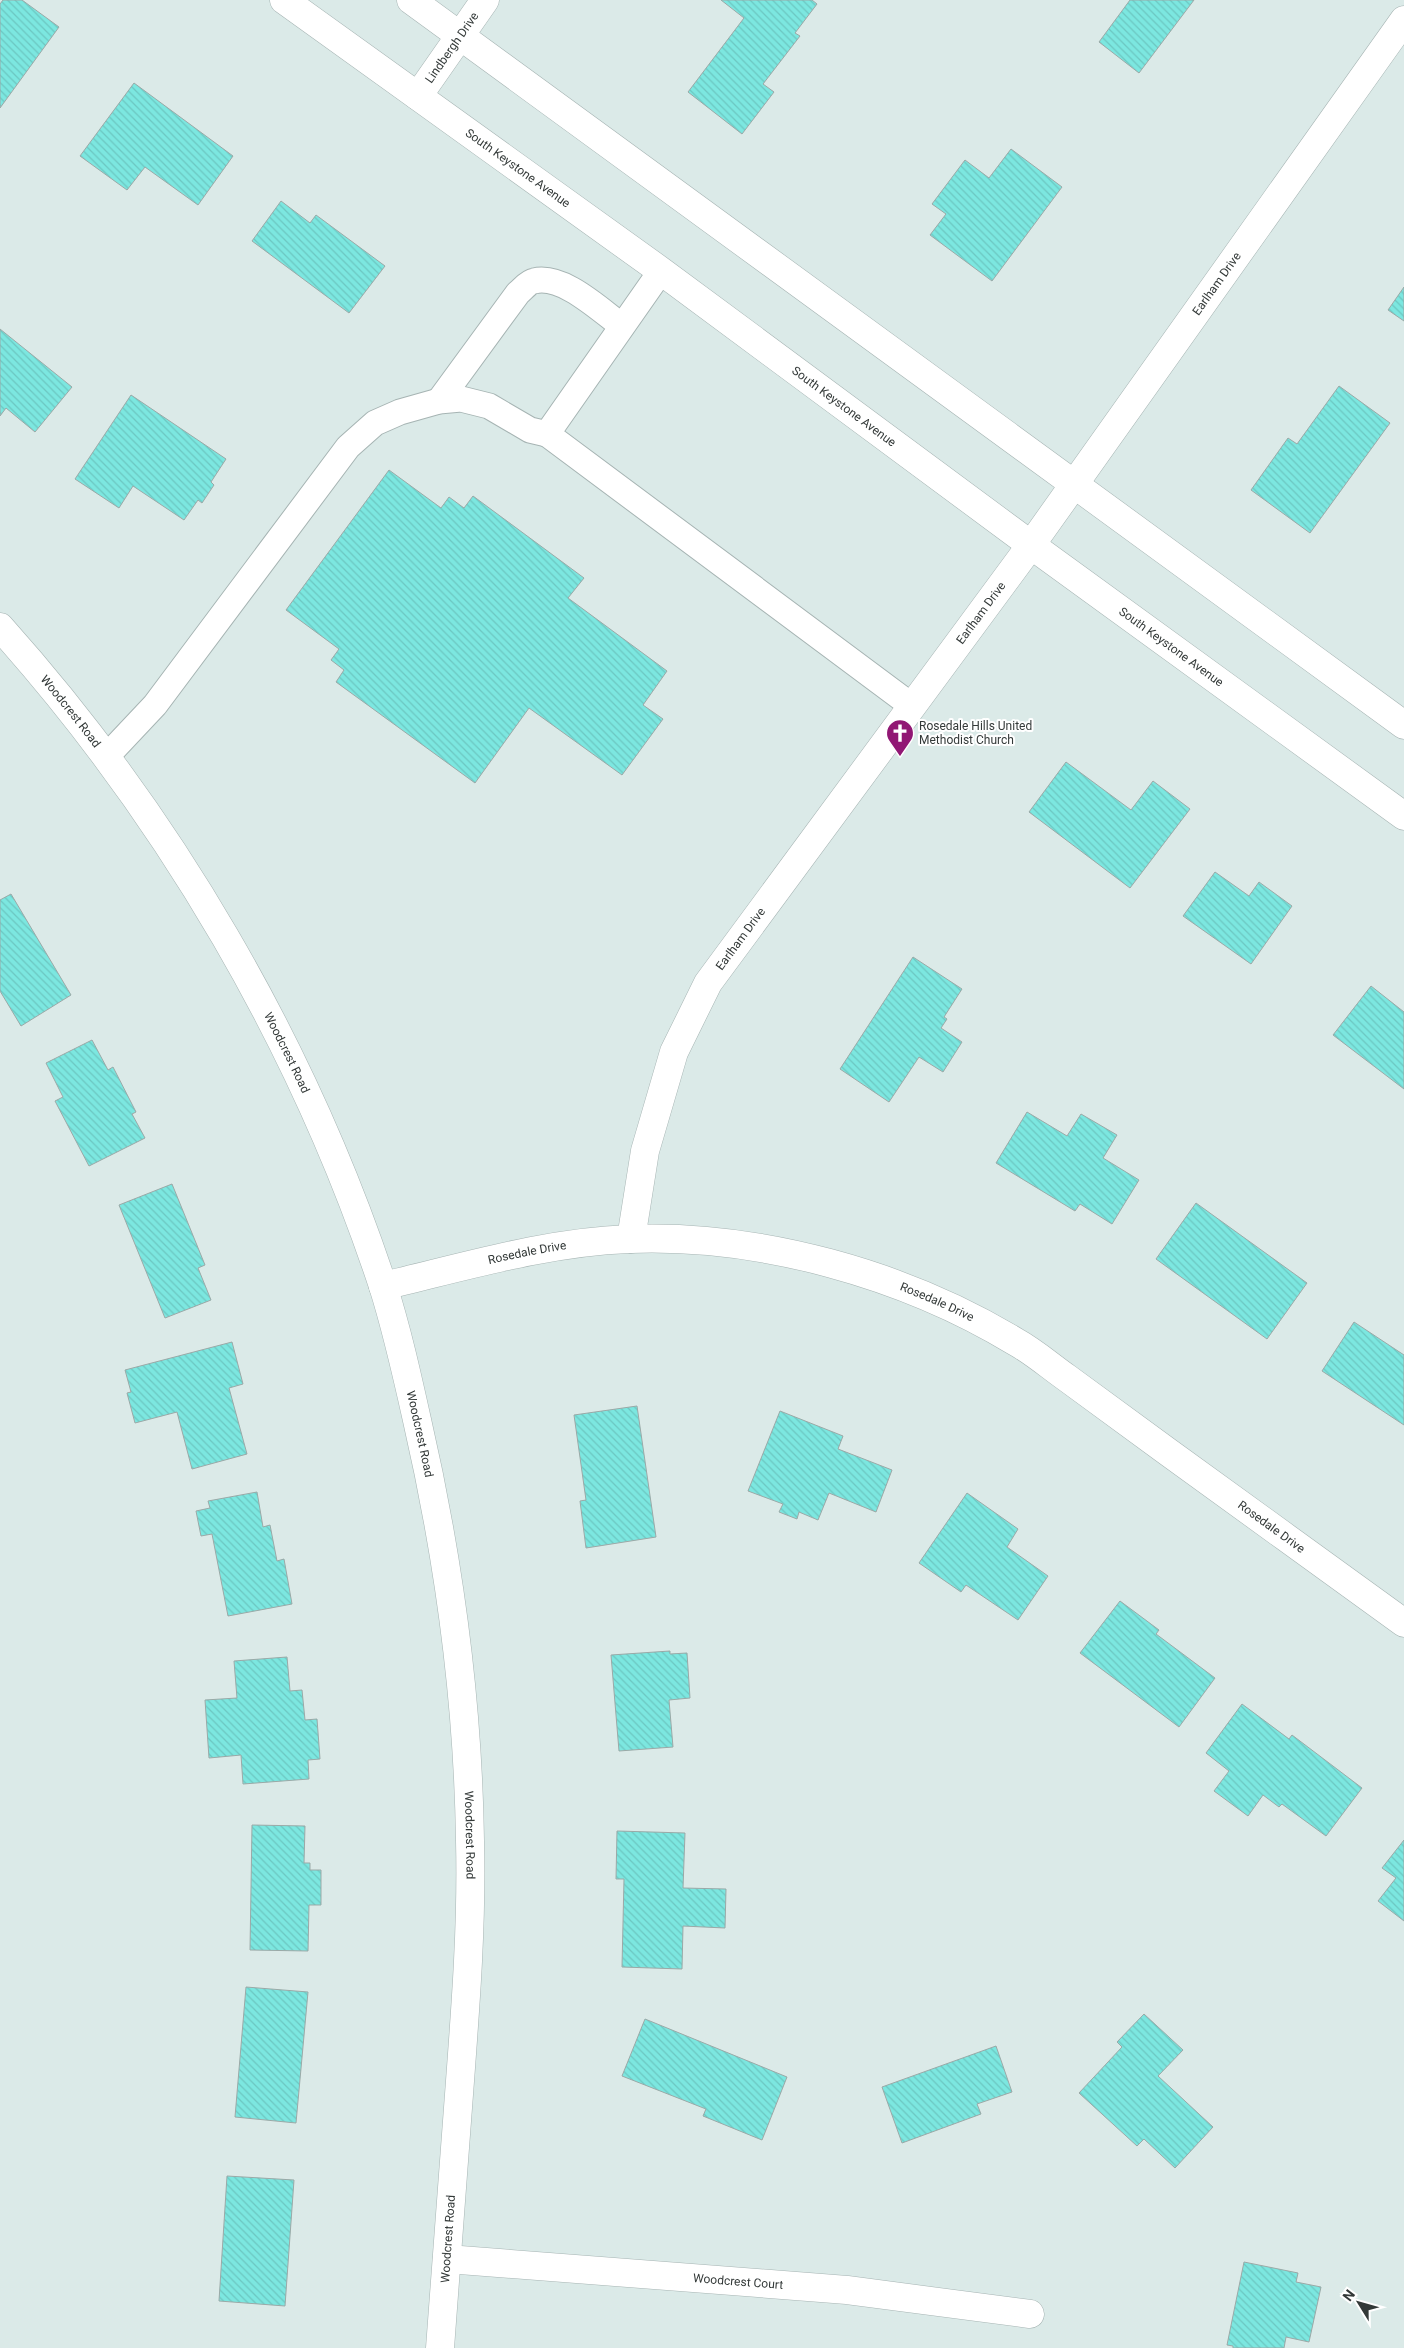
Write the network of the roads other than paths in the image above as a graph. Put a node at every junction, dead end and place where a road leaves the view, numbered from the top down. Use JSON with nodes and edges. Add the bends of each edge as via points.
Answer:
{"nodes":[{"id":1,"x":284,"y":0,"type":"edge"},
{"id":2,"x":411,"y":0,"type":"edge"},
{"id":3,"x":485,"y":0,"type":"edge"},
{"id":4,"x":1404,"y":20,"type":"edge"},
{"id":5,"x":460,"y":36,"type":"junction"},
{"id":6,"x":418,"y":96,"type":"junction"},
{"id":7,"x":661,"y":271,"type":"junction"},
{"id":8,"x":622,"y":326,"type":"junction"},
{"id":9,"x":439,"y":401,"type":"junction"},
{"id":10,"x":547,"y":434,"type":"junction"},
{"id":11,"x":1074,"y":484,"type":"junction"},
{"id":12,"x":1030,"y":545,"type":"junction"},
{"id":13,"x":0,"y":627,"type":"edge"},
{"id":14,"x":912,"y":706,"type":"junction"},
{"id":15,"x":1404,"y":725,"type":"edge"},
{"id":16,"x":106,"y":757,"type":"junction"},
{"id":17,"x":1404,"y":816,"type":"edge"},
{"id":18,"x":631,"y":1239,"type":"junction"},
{"id":19,"x":383,"y":1286,"type":"junction"},
{"id":20,"x":1404,"y":1624,"type":"edge"},
{"id":21,"x":447,"y":2259,"type":"junction"},
{"id":22,"x":1030,"y":2314,"type":"dead end"},
{"id":23,"x":440,"y":2348,"type":"edge"}],
"edges":[{"from":1,"to":6,"type":"street","name":"South Keystone Avenue"},
{"from":2,"to":5,"type":"street"},
{"from":3,"to":5,"type":"street","name":"Lindbergh Drive"},
{"from":4,"to":11,"type":"street","name":"Earlham Drive"},
{"from":5,"to":6,"type":"street","name":"Lindbergh Drive"},
{"from":5,"to":11,"type":"street"},
{"from":6,"to":7,"type":"street","name":"South Keystone Avenue"},
{"from":7,"to":8,"type":"lane"},
{"from":7,"to":12,"type":"street","name":"South Keystone Avenue"},
{"from":8,"to":9,"type":"lane","via":[[571,288],[550,280],[532,281],[518,293]]},
{"from":8,"to":10,"type":"lane"},
{"from":9,"to":10,"type":"lane","via":[[461,399],[489,406],[530,430]]},
{"from":9,"to":16,"type":"lane","via":[[375,422],[348,447],[156,705]]},
{"from":10,"to":14,"type":"lane"},
{"from":11,"to":12,"type":"street","name":"Earlham Drive"},
{"from":11,"to":15,"type":"street"},
{"from":12,"to":14,"type":"street","name":"Earlham Drive"},
{"from":12,"to":17,"type":"street","name":"South Keystone Avenue"},
{"from":13,"to":16,"type":"street","name":"Woodcrest Road"},
{"from":14,"to":18,"type":"street","name":"Earlham Drive","via":[[708,983],[671,1061],[644,1151]]},
{"from":16,"to":19,"type":"street","name":"Woodcrest Road","via":[[192,882],[256,994],[316,1113]]},
{"from":18,"to":19,"type":"street","name":"Rosedale Drive","via":[[533,1251]]},
{"from":18,"to":20,"type":"street","name":"Rosedale Drive","via":[[706,1242],[782,1253],[837,1266],[946,1305],[1017,1342]]},
{"from":19,"to":21,"type":"street","name":"Woodcrest Road","via":[[437,1506],[455,1617],[466,1730],[471,1844],[467,1978]]},
{"from":21,"to":22,"type":"street","name":"Woodcrest Court","via":[[847,2290]]},
{"from":21,"to":23,"type":"street","name":"Woodcrest Road"}]}
